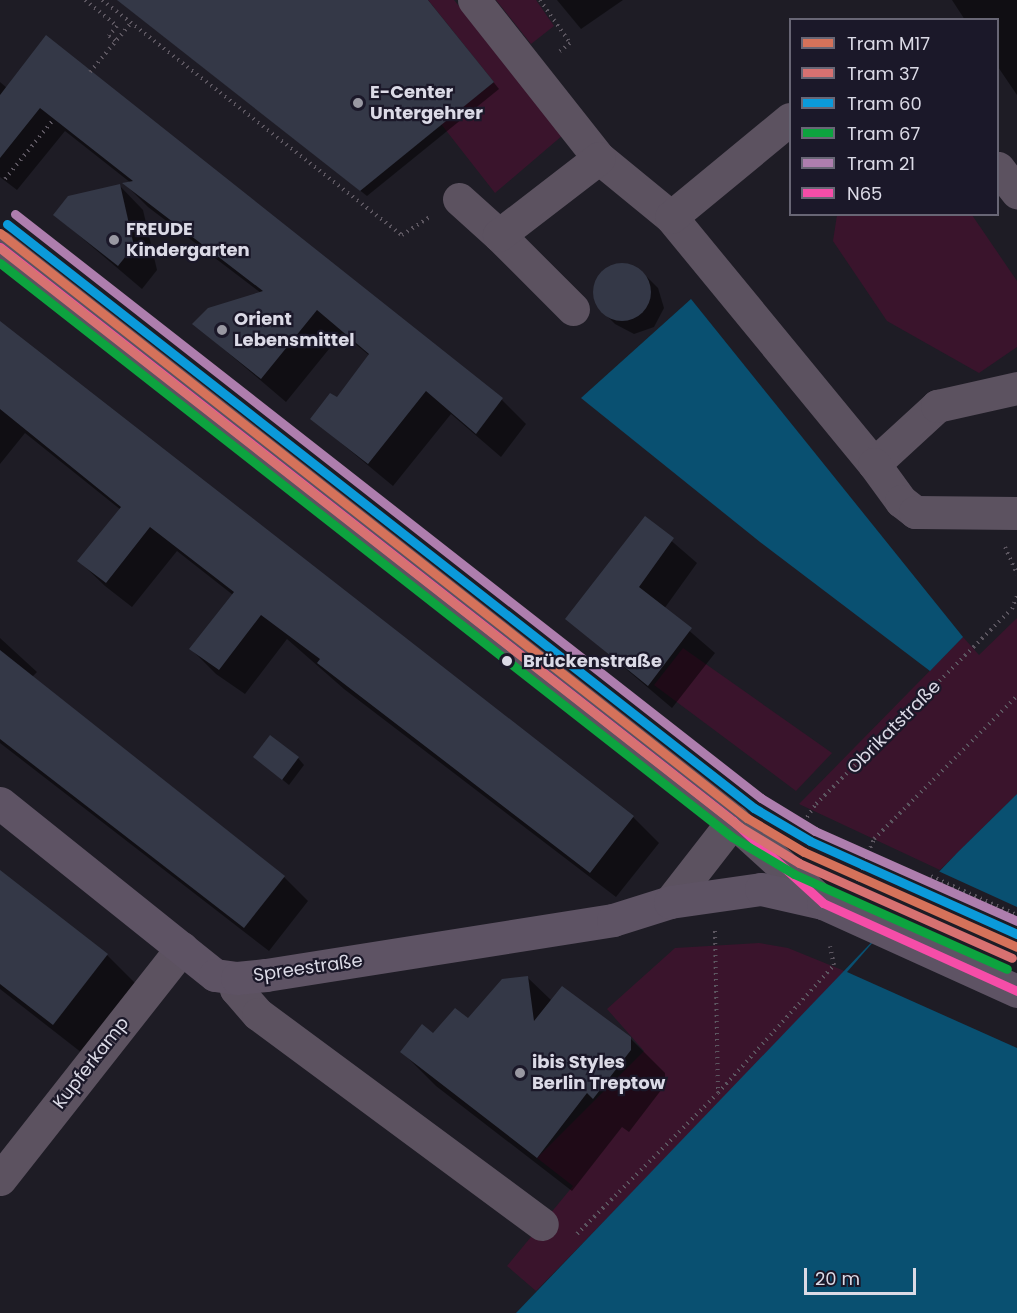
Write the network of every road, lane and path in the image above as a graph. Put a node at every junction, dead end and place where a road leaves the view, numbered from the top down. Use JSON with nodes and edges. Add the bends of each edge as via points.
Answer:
{"nodes":[{"id":1,"x":85,"y":0,"type":"edge"},
{"id":2,"x":102,"y":0,"type":"edge"},
{"id":3,"x":474,"y":0,"type":"edge"},
{"id":4,"x":131,"y":23,"type":"junction"},
{"id":5,"x":116,"y":41,"type":"junction"},
{"id":6,"x":90,"y":72,"type":"dead end"},
{"id":7,"x":54,"y":119,"type":"dead end"},
{"id":8,"x":789,"y":120,"type":"edge"},
{"id":9,"x":599,"y":158,"type":"junction"},
{"id":10,"x":999,"y":169,"type":"edge"},
{"id":11,"x":5,"y":179,"type":"dead end"},
{"id":12,"x":1017,"y":192,"type":"edge"},
{"id":13,"x":459,"y":199,"type":"joint"},
{"id":14,"x":671,"y":218,"type":"junction"},
{"id":15,"x":499,"y":235,"type":"junction"},
{"id":16,"x":0,"y":247,"type":"edge"},
{"id":17,"x":573,"y":309,"type":"dead end"},
{"id":18,"x":1017,"y":388,"type":"edge"},
{"id":19,"x":874,"y":464,"type":"junction"},
{"id":20,"x":1004,"y":514,"type":"edge"},
{"id":21,"x":1017,"y":596,"type":"edge"},
{"id":22,"x":1017,"y":606,"type":"edge"},
{"id":23,"x":1012,"y":609,"type":"junction"},
{"id":24,"x":1017,"y":696,"type":"edge"},
{"id":25,"x":0,"y":803,"type":"edge"},
{"id":26,"x":733,"y":821,"type":"junction"},
{"id":27,"x":778,"y":864,"type":"junction"},
{"id":28,"x":931,"y":876,"type":"dead end"},
{"id":29,"x":670,"y":902,"type":"junction"},
{"id":30,"x":834,"y":908,"type":"junction"},
{"id":31,"x":1017,"y":915,"type":"edge"},
{"id":32,"x":715,"y":929,"type":"dead end"},
{"id":33,"x":830,"y":945,"type":"dead end"},
{"id":34,"x":182,"y":948,"type":"junction"},
{"id":35,"x":237,"y":978,"type":"junction"},
{"id":36,"x":1017,"y":991,"type":"edge"},
{"id":37,"x":718,"y":1093,"type":"junction"},
{"id":38,"x":0,"y":1179,"type":"edge"},
{"id":39,"x":542,"y":1224,"type":"joint"}],
"edges":[{"from":1,"to":5,"type":"path","via":[[117,26],[109,36]]},
{"from":2,"to":4,"type":"path"},
{"from":3,"to":9,"type":"street"},
{"from":4,"to":5,"type":"path"},
{"from":4,"to":13,"type":"path","via":[[402,235]]},
{"from":5,"to":6,"type":"path"},
{"from":7,"to":11,"type":"path"},
{"from":8,"to":14,"type":"street"},
{"from":9,"to":14,"type":"street"},
{"from":9,"to":15,"type":"street"},
{"from":10,"to":12,"type":"street"},
{"from":13,"to":15,"type":"street"},
{"from":14,"to":19,"type":"street"},
{"from":15,"to":17,"type":"street"},
{"from":16,"to":26,"type":"street"},
{"from":18,"to":19,"type":"street","via":[[937,406]]},
{"from":19,"to":20,"type":"street","via":[[901,501],[915,512]]},
{"from":21,"to":23,"type":"path","name":"Obrikatstraße"},
{"from":22,"to":23,"type":"path"},
{"from":23,"to":27,"type":"path","name":"Obrikatstraße","via":[[816,804]]},
{"from":24,"to":30,"type":"path","via":[[874,839]]},
{"from":25,"to":34,"type":"main road","name":"Spreestraße"},
{"from":26,"to":27,"type":"street"},
{"from":26,"to":29,"type":"street"},
{"from":27,"to":30,"type":"street"},
{"from":28,"to":31,"type":"path"},
{"from":29,"to":30,"type":"main road","name":"Spreestraße","via":[[761,889]]},
{"from":29,"to":35,"type":"main road","name":"Spreestraße","via":[[613,920]]},
{"from":30,"to":36,"type":"main road","name":"Spreestraße"},
{"from":32,"to":37,"type":"path"},
{"from":33,"to":37,"type":"path","via":[[834,965]]},
{"from":34,"to":35,"type":"main road","name":"Spreestraße","via":[[215,975]]},
{"from":34,"to":38,"type":"street","name":"Kupferkamp"},
{"from":35,"to":39,"type":"street","via":[[236,989],[258,1014]]},
{"from":37,"to":39,"type":"path","via":[[568,1243]]}]}
